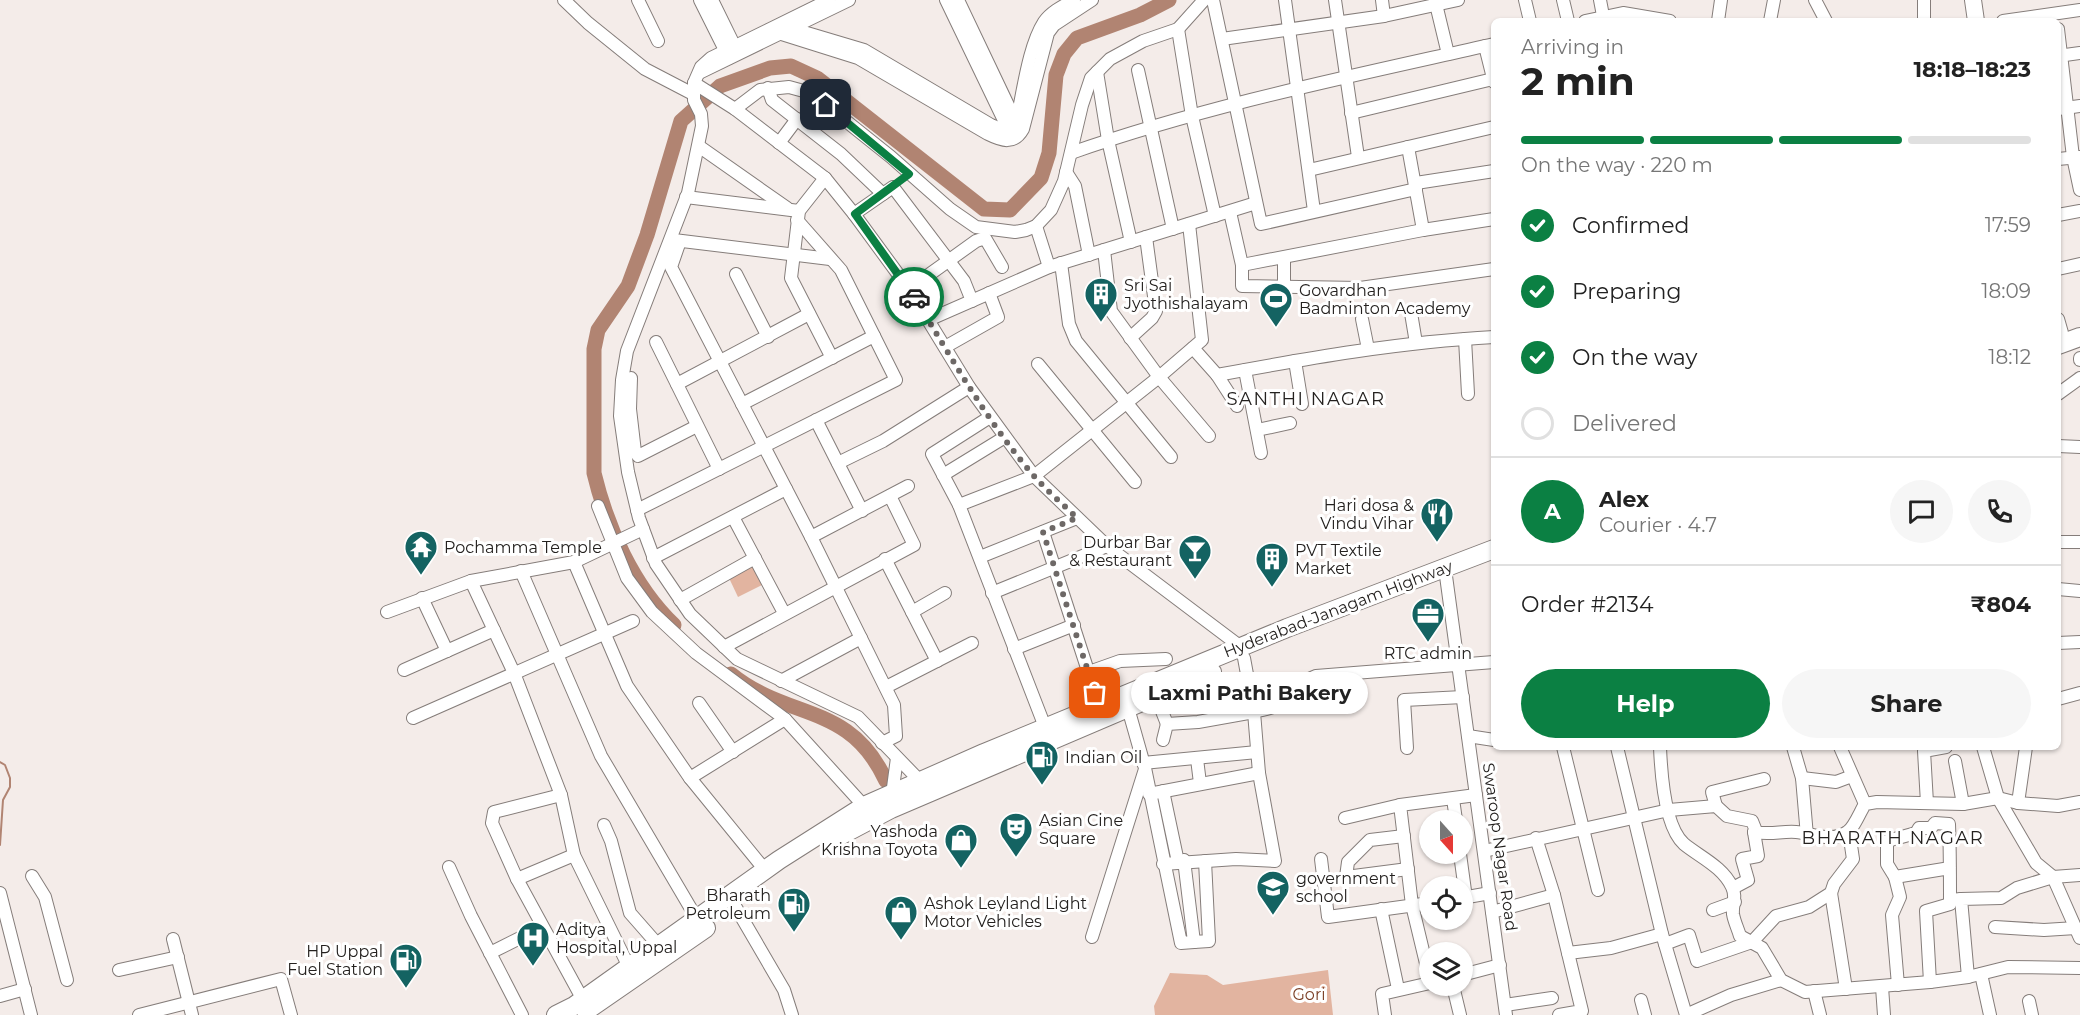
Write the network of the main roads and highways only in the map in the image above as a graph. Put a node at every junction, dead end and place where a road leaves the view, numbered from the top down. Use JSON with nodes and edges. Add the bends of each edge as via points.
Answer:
{"nodes":[{"id":1,"x":1973,"y":0,"type":"edge"},
{"id":2,"x":1976,"y":18,"type":"edge"},
{"id":3,"x":2080,"y":327,"type":"edge"},
{"id":4,"x":2063,"y":334,"type":"edge"},
{"id":5,"x":1491,"y":550,"type":"edge"},
{"id":6,"x":1491,"y":560,"type":"edge"},
{"id":7,"x":1243,"y":652,"type":"junction"},
{"id":8,"x":572,"y":1011,"type":"edge"}],
"edges":[{"from":1,"to":2,"type":"main road"},
{"from":3,"to":4,"type":"highway"},
{"from":5,"to":7,"type":"highway","name":"Hyderabad-Janagam Highway"},
{"from":6,"to":7,"type":"highway","name":"Hyderabad-Janagam Highway"},
{"from":7,"to":8,"type":"highway","name":"Hyderabad-Janagam Highway","via":[[1156,696],[855,826],[800,860],[612,995]]},
{"from":7,"to":8,"type":"highway","name":"Hyderabad-Janagam Highway","via":[[1099,705],[864,806],[765,870]]}]}
